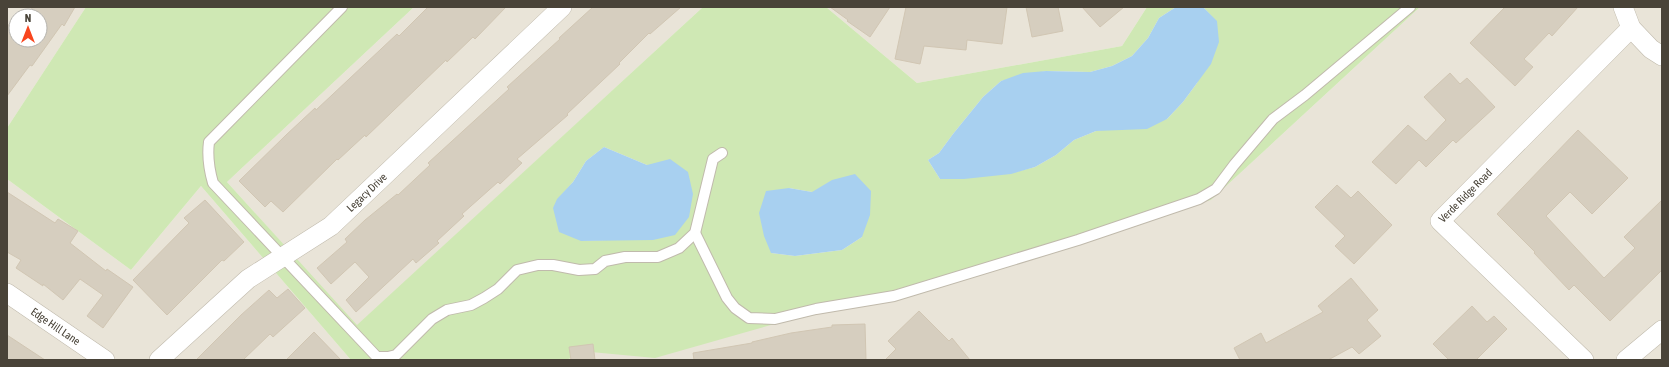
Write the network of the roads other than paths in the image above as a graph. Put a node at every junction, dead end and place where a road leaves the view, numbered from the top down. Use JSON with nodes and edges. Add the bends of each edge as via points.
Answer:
{"nodes":[{"id":1,"x":342,"y":7,"type":"edge"},
{"id":2,"x":562,"y":7,"type":"edge"},
{"id":3,"x":1410,"y":7,"type":"edge"},
{"id":4,"x":1622,"y":7,"type":"edge"},
{"id":5,"x":1631,"y":28,"type":"junction"},
{"id":6,"x":1662,"y":56,"type":"edge"},
{"id":7,"x":722,"y":153,"type":"dead end"},
{"id":8,"x":695,"y":233,"type":"junction"},
{"id":9,"x":284,"y":256,"type":"junction"},
{"id":10,"x":7,"y":293,"type":"edge"},
{"id":11,"x":1662,"y":330,"type":"edge"},
{"id":12,"x":105,"y":360,"type":"edge"},
{"id":13,"x":159,"y":360,"type":"edge"},
{"id":14,"x":1584,"y":360,"type":"edge"},
{"id":15,"x":1626,"y":360,"type":"edge"}],
"edges":[{"from":1,"to":9,"type":"lane","via":[[209,142],[208,167],[213,183]]},
{"from":2,"to":9,"type":"street","name":"Legacy Drive","via":[[331,226]]},
{"from":3,"to":8,"type":"lane","via":[[1273,119],[1216,189],[1199,199],[1078,240],[894,296],[816,309],[775,319],[749,318],[735,308],[727,298]]},
{"from":4,"to":5,"type":"street"},
{"from":5,"to":6,"type":"street","via":[[1651,50]]},
{"from":5,"to":14,"type":"street","name":"Verde Ridge Road","via":[[1440,221]]},
{"from":7,"to":8,"type":"lane","via":[[713,159]]},
{"from":8,"to":9,"type":"lane","via":[[679,248],[658,257],[625,257],[605,261],[595,269],[579,270],[538,265],[516,270],[498,289],[484,298],[470,305],[447,310],[432,319],[405,348],[388,357],[377,357]]},
{"from":9,"to":13,"type":"street","name":"Legacy Drive","via":[[248,279]]},
{"from":10,"to":12,"type":"street","name":"Edge Hill Lane"},
{"from":11,"to":15,"type":"street"}]}
